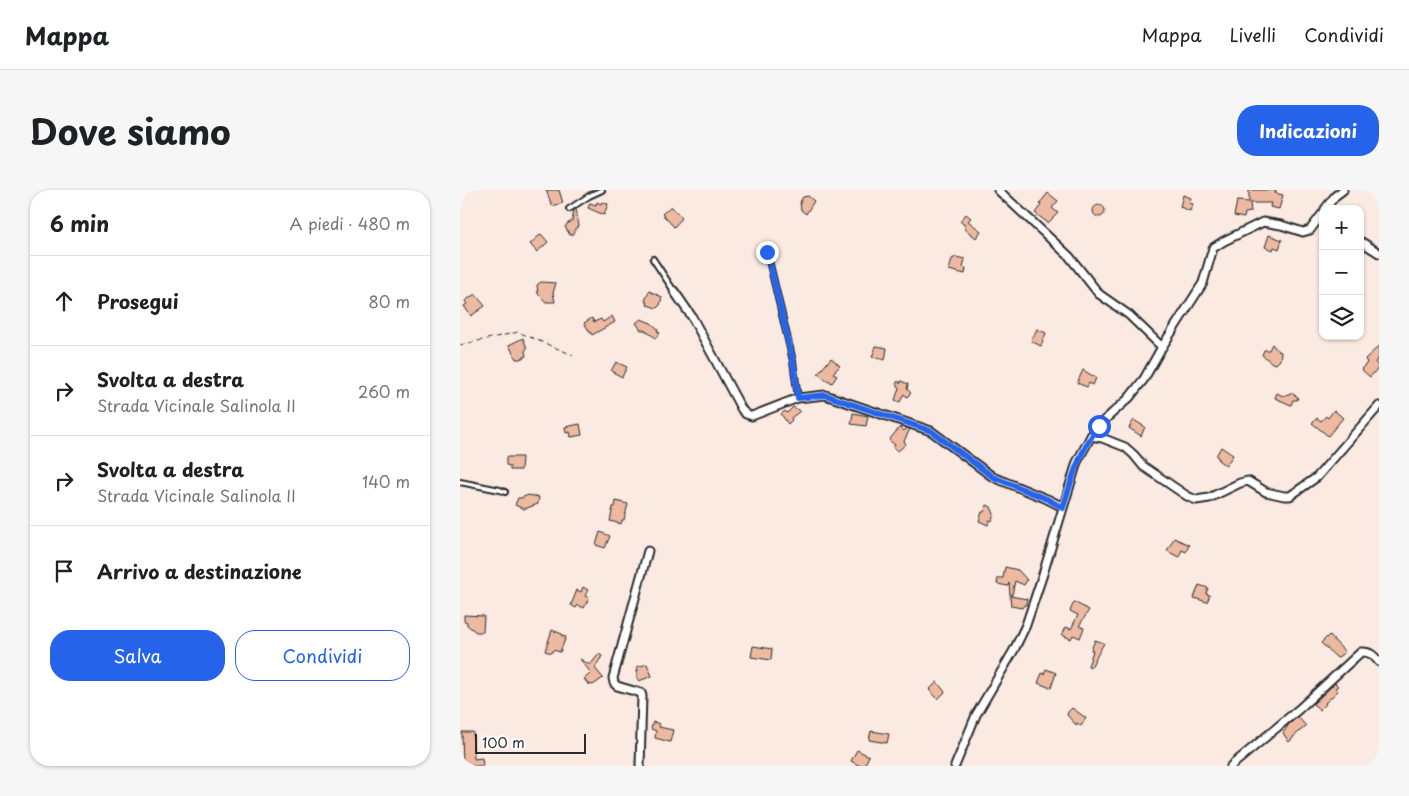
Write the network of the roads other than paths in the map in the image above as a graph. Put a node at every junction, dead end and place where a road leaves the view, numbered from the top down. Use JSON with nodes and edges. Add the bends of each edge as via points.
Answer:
{"nodes":[{"id":1,"x":602,"y":190,"type":"edge"},
{"id":2,"x":998,"y":190,"type":"edge"},
{"id":3,"x":1343,"y":190,"type":"edge"},
{"id":4,"x":1328,"y":205,"type":"edge"},
{"id":5,"x":569,"y":209,"type":"dead end"},
{"id":6,"x":1319,"y":220,"type":"edge"},
{"id":7,"x":1364,"y":244,"type":"edge"},
{"id":8,"x":767,"y":252,"type":"dead end"},
{"id":9,"x":1379,"y":253,"type":"edge"},
{"id":10,"x":653,"y":259,"type":"dead end"},
{"id":11,"x":674,"y":291,"type":"joint"},
{"id":12,"x":1162,"y":347,"type":"junction"},
{"id":13,"x":798,"y":398,"type":"junction"},
{"id":14,"x":1379,"y":406,"type":"edge"},
{"id":15,"x":1091,"y":436,"type":"junction"},
{"id":16,"x":460,"y":482,"type":"edge"},
{"id":17,"x":505,"y":492,"type":"dead end"},
{"id":18,"x":1063,"y":508,"type":"junction"},
{"id":19,"x":648,"y":551,"type":"dead end"},
{"id":20,"x":1379,"y":662,"type":"edge"},
{"id":21,"x":640,"y":766,"type":"edge"},
{"id":22,"x":955,"y":766,"type":"edge"},
{"id":23,"x":1231,"y":766,"type":"edge"}],
"edges":[{"from":1,"to":5,"type":"lane"},
{"from":2,"to":12,"type":"street","via":[[1069,256],[1099,294],[1129,314]]},
{"from":3,"to":4,"type":"street"},
{"from":6,"to":12,"type":"street","via":[[1310,230],[1303,232],[1263,222],[1214,248],[1204,283]]},
{"from":7,"to":9,"type":"street"},
{"from":8,"to":13,"type":"lane","via":[[793,361]]},
{"from":10,"to":11,"type":"lane"},
{"from":11,"to":13,"type":"street","via":[[746,414],[752,416]]},
{"from":12,"to":15,"type":"street","via":[[1129,398]]},
{"from":13,"to":18,"type":"street","via":[[825,395],[931,431],[993,477]]},
{"from":14,"to":15,"type":"street","via":[[1317,477],[1290,496],[1266,492],[1248,481],[1209,498],[1196,500],[1143,466],[1124,447]]},
{"from":15,"to":18,"type":"street","via":[[1078,462]]},
{"from":16,"to":17,"type":"lane"},
{"from":18,"to":22,"type":"street","via":[[1026,625],[976,715]]},
{"from":19,"to":21,"type":"street","via":[[613,678],[617,686],[642,696]]},
{"from":20,"to":23,"type":"street","via":[[1370,654],[1361,652]]}]}
